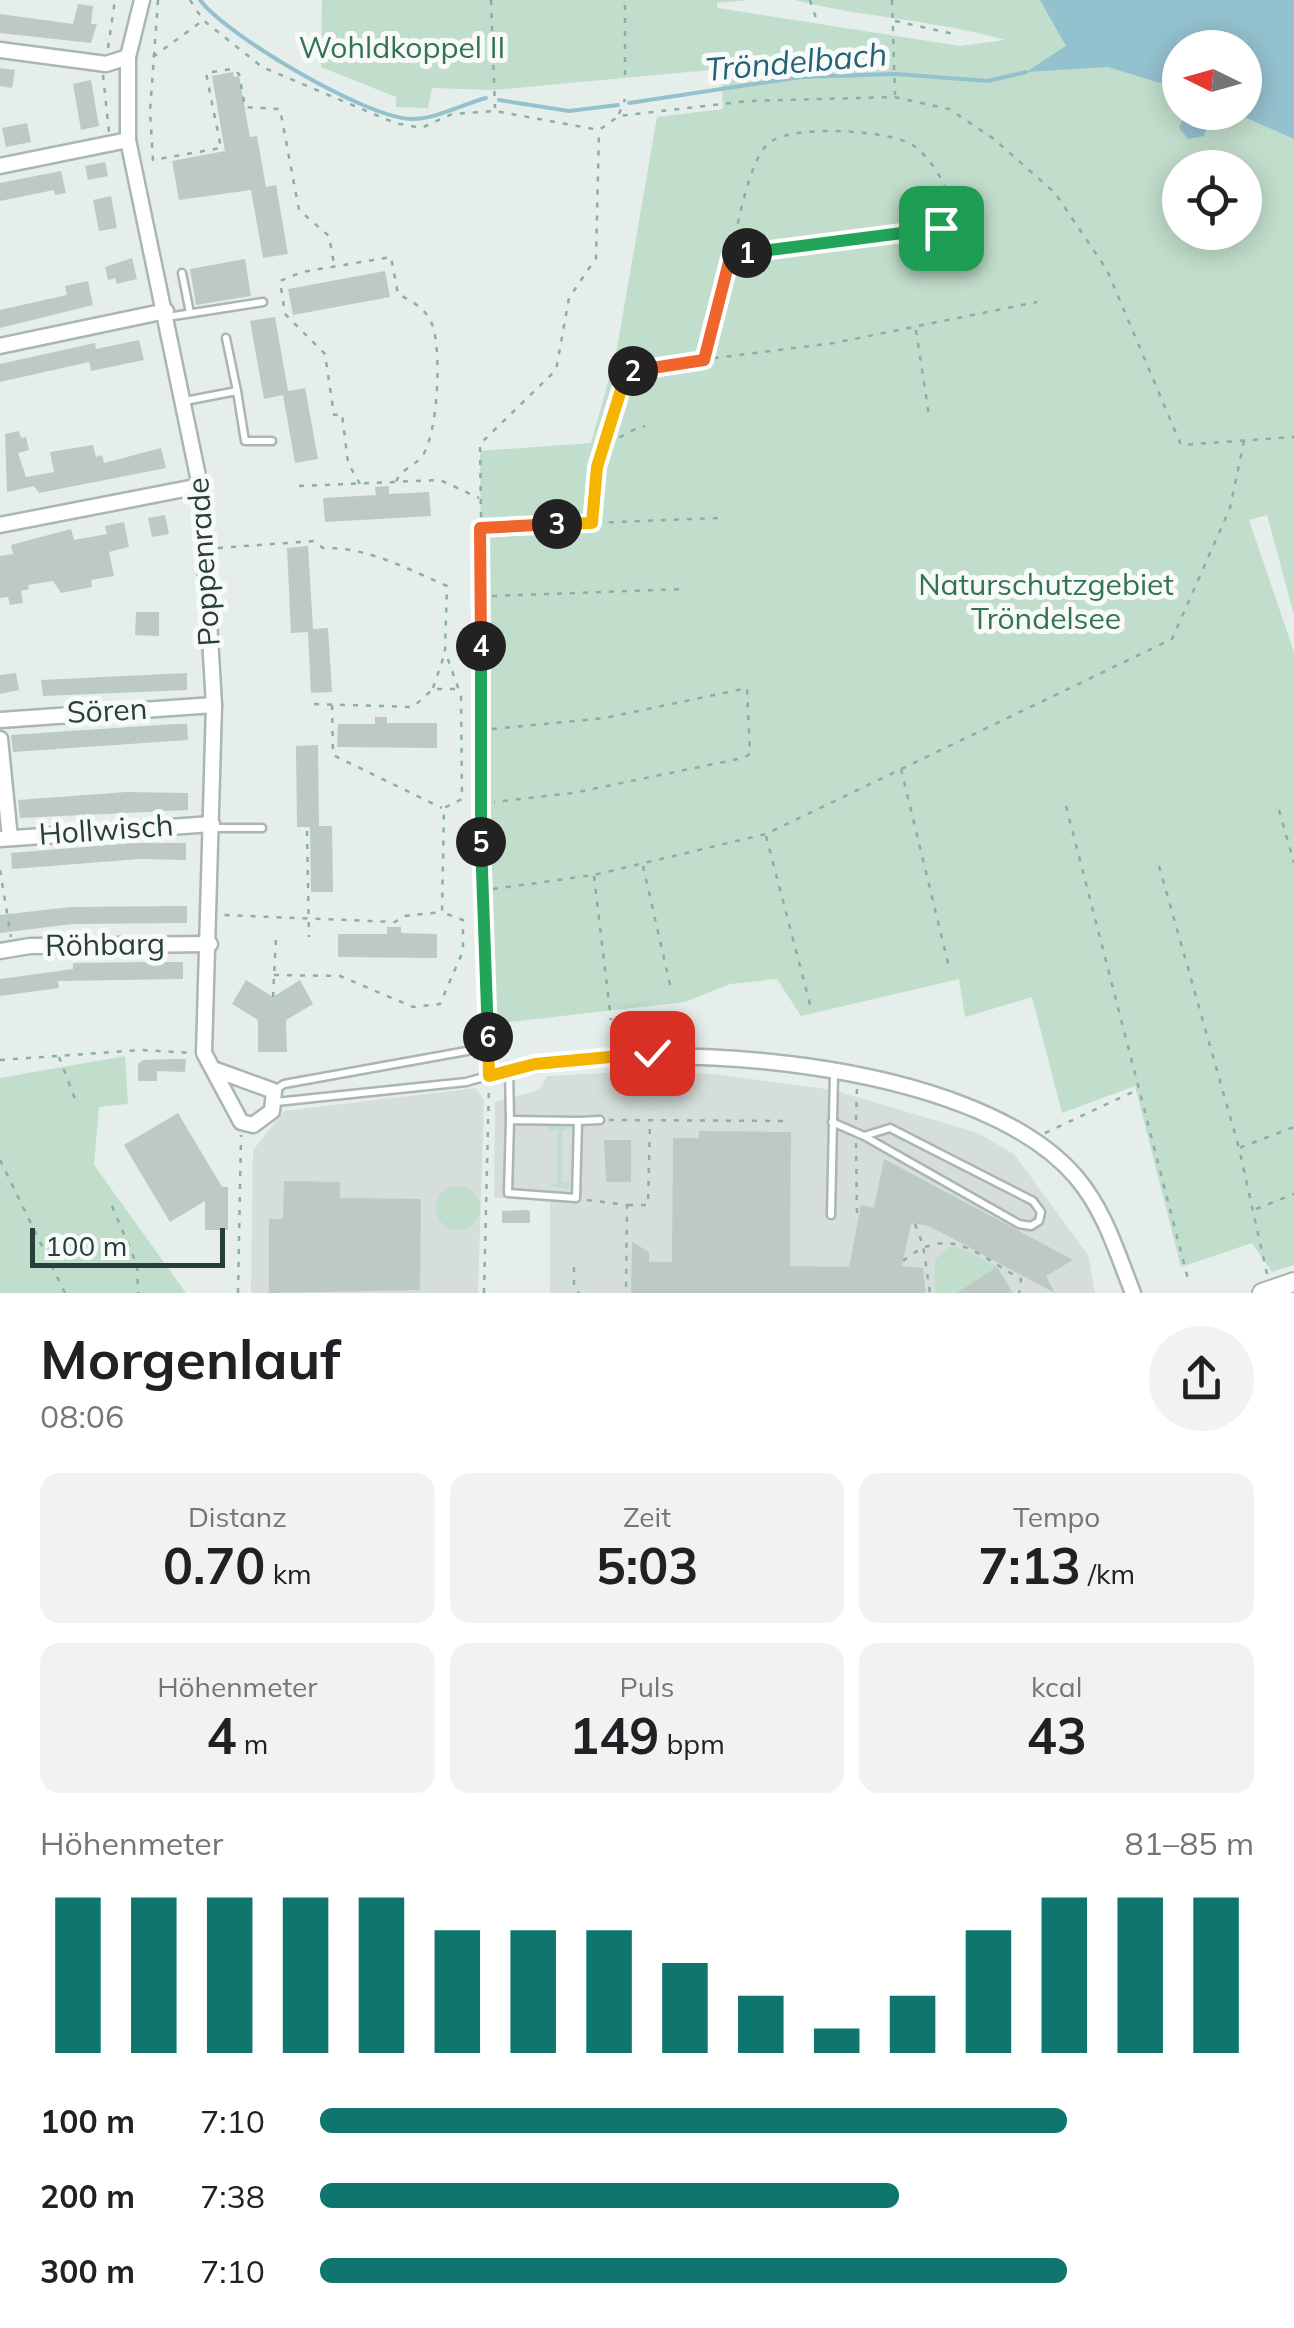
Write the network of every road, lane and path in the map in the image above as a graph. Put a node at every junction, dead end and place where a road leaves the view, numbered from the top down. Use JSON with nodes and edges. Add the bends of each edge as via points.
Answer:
{"nodes":[{"id":1,"x":142,"y":0,"type":"edge"},
{"id":2,"x":158,"y":0,"type":"edge"},
{"id":3,"x":190,"y":0,"type":"edge"},
{"id":4,"x":491,"y":0,"type":"edge"},
{"id":5,"x":625,"y":0,"type":"edge"},
{"id":6,"x":810,"y":0,"type":"edge"},
{"id":7,"x":892,"y":0,"type":"edge"},
{"id":8,"x":816,"y":18,"type":"dead end"},
{"id":9,"x":203,"y":20,"type":"junction"},
{"id":10,"x":894,"y":21,"type":"junction"},
{"id":11,"x":954,"y":34,"type":"dead end"},
{"id":12,"x":0,"y":50,"type":"edge"},
{"id":13,"x":128,"y":57,"type":"junction"},
{"id":14,"x":153,"y":58,"type":"junction"},
{"id":15,"x":625,"y":75,"type":"dead end"},
{"id":16,"x":894,"y":97,"type":"junction"},
{"id":17,"x":625,"y":99,"type":"dead end"},
{"id":18,"x":495,"y":111,"type":"junction"},
{"id":19,"x":619,"y":116,"type":"junction"},
{"id":20,"x":598,"y":130,"type":"junction"},
{"id":21,"x":128,"y":140,"type":"junction"},
{"id":22,"x":0,"y":166,"type":"edge"},
{"id":23,"x":730,"y":258,"type":"junction"},
{"id":24,"x":334,"y":266,"type":"junction"},
{"id":25,"x":182,"y":272,"type":"dead end"},
{"id":26,"x":263,"y":302,"type":"dead end"},
{"id":27,"x":1037,"y":302,"type":"dead end"},
{"id":28,"x":190,"y":313,"type":"junction"},
{"id":29,"x":166,"y":314,"type":"junction"},
{"id":30,"x":916,"y":328,"type":"junction"},
{"id":31,"x":226,"y":338,"type":"dead end"},
{"id":32,"x":0,"y":346,"type":"edge"},
{"id":33,"x":704,"y":360,"type":"junction"},
{"id":34,"x":236,"y":391,"type":"junction"},
{"id":35,"x":186,"y":401,"type":"junction"},
{"id":36,"x":929,"y":416,"type":"dead end"},
{"id":37,"x":645,"y":426,"type":"dead end"},
{"id":38,"x":1294,"y":437,"type":"edge"},
{"id":39,"x":272,"y":440,"type":"dead end"},
{"id":40,"x":1244,"y":441,"type":"junction"},
{"id":41,"x":604,"y":451,"type":"junction"},
{"id":42,"x":396,"y":482,"type":"junction"},
{"id":43,"x":360,"y":484,"type":"junction"},
{"id":44,"x":200,"y":486,"type":"junction"},
{"id":45,"x":300,"y":486,"type":"dead end"},
{"id":46,"x":481,"y":499,"type":"junction"},
{"id":47,"x":718,"y":518,"type":"dead end"},
{"id":48,"x":592,"y":523,"type":"junction"},
{"id":49,"x":0,"y":525,"type":"edge"},
{"id":50,"x":480,"y":528,"type":"junction"},
{"id":51,"x":204,"y":549,"type":"junction"},
{"id":52,"x":685,"y":588,"type":"dead end"},
{"id":53,"x":481,"y":597,"type":"junction"},
{"id":54,"x":445,"y":651,"type":"junction"},
{"id":55,"x":433,"y":689,"type":"junction"},
{"id":56,"x":459,"y":689,"type":"junction"},
{"id":57,"x":314,"y":704,"type":"dead end"},
{"id":58,"x":214,"y":705,"type":"junction"},
{"id":59,"x":332,"y":705,"type":"junction"},
{"id":60,"x":0,"y":720,"type":"edge"},
{"id":61,"x":480,"y":729,"type":"junction"},
{"id":62,"x":0,"y":739,"type":"edge"},
{"id":63,"x":901,"y":767,"type":"junction"},
{"id":64,"x":481,"y":802,"type":"junction"},
{"id":65,"x":1066,"y":806,"type":"dead end"},
{"id":66,"x":444,"y":808,"type":"junction"},
{"id":67,"x":1280,"y":810,"type":"dead end"},
{"id":68,"x":212,"y":826,"type":"junction"},
{"id":69,"x":262,"y":828,"type":"dead end"},
{"id":70,"x":307,"y":831,"type":"dead end"},
{"id":71,"x":766,"y":834,"type":"junction"},
{"id":72,"x":5,"y":838,"type":"edge"},
{"id":73,"x":1294,"y":863,"type":"edge"},
{"id":74,"x":642,"y":864,"type":"junction"},
{"id":75,"x":1160,"y":866,"type":"dead end"},
{"id":76,"x":0,"y":870,"type":"edge"},
{"id":77,"x":594,"y":875,"type":"junction"},
{"id":78,"x":482,"y":891,"type":"junction"},
{"id":79,"x":442,"y":912,"type":"junction"},
{"id":80,"x":211,"y":914,"type":"junction"},
{"id":81,"x":308,"y":916,"type":"junction"},
{"id":82,"x":276,"y":937,"type":"dead end"},
{"id":83,"x":310,"y":937,"type":"dead end"},
{"id":84,"x":210,"y":944,"type":"junction"},
{"id":85,"x":6,"y":950,"type":"edge"},
{"id":86,"x":949,"y":967,"type":"dead end"},
{"id":87,"x":274,"y":976,"type":"junction"},
{"id":88,"x":671,"y":989,"type":"dead end"},
{"id":89,"x":273,"y":996,"type":"dead end"},
{"id":90,"x":811,"y":1008,"type":"dead end"},
{"id":91,"x":611,"y":1020,"type":"dead end"},
{"id":92,"x":204,"y":1053,"type":"junction"},
{"id":93,"x":59,"y":1056,"type":"junction"},
{"id":94,"x":0,"y":1060,"type":"edge"},
{"id":95,"x":216,"y":1070,"type":"junction"},
{"id":96,"x":509,"y":1070,"type":"junction"},
{"id":97,"x":834,"y":1073,"type":"junction"},
{"id":98,"x":489,"y":1076,"type":"junction"},
{"id":99,"x":857,"y":1076,"type":"junction"},
{"id":100,"x":1138,"y":1090,"type":"junction"},
{"id":101,"x":274,"y":1096,"type":"junction"},
{"id":102,"x":77,"y":1104,"type":"dead end"},
{"id":103,"x":510,"y":1120,"type":"junction"},
{"id":104,"x":600,"y":1120,"type":"joint"},
{"id":105,"x":650,"y":1120,"type":"junction"},
{"id":106,"x":578,"y":1121,"type":"junction"},
{"id":107,"x":788,"y":1121,"type":"dead end"},
{"id":108,"x":241,"y":1122,"type":"junction"},
{"id":109,"x":832,"y":1122,"type":"junction"},
{"id":110,"x":1294,"y":1128,"type":"edge"},
{"id":111,"x":856,"y":1132,"type":"junction"},
{"id":112,"x":864,"y":1136,"type":"junction"},
{"id":113,"x":1034,"y":1140,"type":"junction"},
{"id":114,"x":1239,"y":1148,"type":"junction"},
{"id":115,"x":0,"y":1160,"type":"edge"},
{"id":116,"x":1294,"y":1194,"type":"edge"},
{"id":117,"x":576,"y":1198,"type":"junction"},
{"id":118,"x":626,"y":1204,"type":"junction"},
{"id":119,"x":112,"y":1206,"type":"dead end"},
{"id":120,"x":1255,"y":1210,"type":"junction"},
{"id":121,"x":831,"y":1215,"type":"dead end"},
{"id":122,"x":856,"y":1216,"type":"dead end"},
{"id":123,"x":915,"y":1224,"type":"dead end"},
{"id":124,"x":923,"y":1245,"type":"junction"},
{"id":125,"x":903,"y":1261,"type":"dead end"},
{"id":126,"x":574,"y":1267,"type":"dead end"},
{"id":127,"x":1188,"y":1278,"type":"dead end"},
{"id":128,"x":1294,"y":1282,"type":"edge"},
{"id":129,"x":1266,"y":1292,"type":"edge"},
{"id":130,"x":65,"y":1293,"type":"edge"},
{"id":131,"x":138,"y":1293,"type":"edge"},
{"id":132,"x":238,"y":1293,"type":"edge"},
{"id":133,"x":484,"y":1293,"type":"edge"},
{"id":134,"x":579,"y":1293,"type":"edge"},
{"id":135,"x":626,"y":1293,"type":"edge"},
{"id":136,"x":930,"y":1293,"type":"edge"},
{"id":137,"x":1018,"y":1293,"type":"edge"},
{"id":138,"x":1133,"y":1293,"type":"edge"}],
"edges":[{"from":1,"to":13,"type":"street","name":"Poppenrade"},
{"from":2,"to":14,"type":"path"},
{"from":3,"to":9,"type":"path"},
{"from":4,"to":18,"type":"path"},
{"from":5,"to":15,"type":"path"},
{"from":6,"to":8,"type":"path"},
{"from":7,"to":10,"type":"path"},
{"from":9,"to":14,"type":"path"},
{"from":9,"to":18,"type":"path","via":[[262,68],[395,123],[421,128],[452,114]]},
{"from":10,"to":11,"type":"path"},
{"from":10,"to":16,"type":"path"},
{"from":12,"to":13,"type":"street","via":[[106,64]]},
{"from":13,"to":21,"type":"street","name":"Poppenrade"},
{"from":14,"to":24,"type":"path","via":[[153,160],[221,148],[206,74],[232,69],[246,106],[280,109],[299,210],[329,236]]},
{"from":16,"to":19,"type":"path","via":[[748,102]]},
{"from":16,"to":40,"type":"path","via":[[949,109],[1056,193],[1107,270],[1182,445]]},
{"from":17,"to":19,"type":"path"},
{"from":18,"to":20,"type":"path"},
{"from":19,"to":20,"type":"path"},
{"from":20,"to":46,"type":"path","via":[[596,258],[568,298],[556,370],[480,444]]},
{"from":21,"to":22,"type":"street"},
{"from":21,"to":29,"type":"street","name":"Poppenrade"},
{"from":23,"to":23,"type":"path","via":[[941,228],[952,223],[950,198],[911,144],[794,132],[770,142],[758,158]]},
{"from":23,"to":33,"type":"path"},
{"from":24,"to":42,"type":"path","via":[[391,257],[398,294],[420,306],[432,324],[435,414],[422,456]]},
{"from":24,"to":43,"type":"path","via":[[280,281],[284,314],[325,354],[334,415],[342,414],[348,463]]},
{"from":25,"to":28,"type":"lane"},
{"from":26,"to":28,"type":"lane"},
{"from":27,"to":30,"type":"path"},
{"from":28,"to":29,"type":"lane"},
{"from":29,"to":32,"type":"street"},
{"from":29,"to":35,"type":"street","name":"Poppenrade"},
{"from":30,"to":33,"type":"path"},
{"from":30,"to":36,"type":"path"},
{"from":31,"to":34,"type":"lane"},
{"from":33,"to":41,"type":"path","via":[[636,368],[624,380]]},
{"from":34,"to":35,"type":"lane"},
{"from":34,"to":39,"type":"lane","via":[[245,441]]},
{"from":35,"to":44,"type":"street","name":"Poppenrade"},
{"from":37,"to":41,"type":"path"},
{"from":38,"to":40,"type":"path"},
{"from":40,"to":63,"type":"path","via":[[1230,508],[1172,640]]},
{"from":41,"to":48,"type":"path"},
{"from":42,"to":43,"type":"path"},
{"from":42,"to":46,"type":"path","via":[[440,480]]},
{"from":43,"to":45,"type":"path"},
{"from":44,"to":49,"type":"street"},
{"from":44,"to":51,"type":"street","name":"Poppenrade"},
{"from":46,"to":50,"type":"path"},
{"from":47,"to":48,"type":"path"},
{"from":48,"to":50,"type":"path"},
{"from":50,"to":53,"type":"lane"},
{"from":51,"to":54,"type":"path","via":[[314,541],[391,561],[447,586]]},
{"from":51,"to":58,"type":"street","name":"Poppenrade"},
{"from":52,"to":53,"type":"path"},
{"from":53,"to":61,"type":"lane"},
{"from":54,"to":55,"type":"path"},
{"from":54,"to":56,"type":"path"},
{"from":55,"to":56,"type":"path"},
{"from":55,"to":59,"type":"path","via":[[413,706]]},
{"from":56,"to":66,"type":"path","via":[[462,799]]},
{"from":57,"to":59,"type":"path"},
{"from":58,"to":60,"type":"street","name":"Sören"},
{"from":58,"to":68,"type":"street","name":"Poppenrade"},
{"from":59,"to":66,"type":"path","via":[[332,755]]},
{"from":61,"to":64,"type":"lane"},
{"from":61,"to":64,"type":"path","via":[[605,718],[747,688],[750,754],[744,758],[573,793]]},
{"from":62,"to":72,"type":"street"},
{"from":63,"to":71,"type":"path"},
{"from":63,"to":86,"type":"path"},
{"from":64,"to":78,"type":"lane"},
{"from":65,"to":100,"type":"path"},
{"from":66,"to":79,"type":"path"},
{"from":67,"to":73,"type":"path"},
{"from":68,"to":69,"type":"lane"},
{"from":68,"to":72,"type":"street","name":"Hollwisch"},
{"from":68,"to":80,"type":"street","name":"Poppenrade"},
{"from":70,"to":81,"type":"path"},
{"from":71,"to":74,"type":"path"},
{"from":71,"to":90,"type":"path"},
{"from":74,"to":77,"type":"path"},
{"from":74,"to":88,"type":"path"},
{"from":75,"to":114,"type":"path"},
{"from":76,"to":85,"type":"path"},
{"from":77,"to":78,"type":"path"},
{"from":77,"to":91,"type":"path"},
{"from":78,"to":101,"type":"lane","via":[[489,1048],[284,1084]]},
{"from":79,"to":81,"type":"path","via":[[395,922]]},
{"from":79,"to":87,"type":"path","via":[[463,920],[463,951],[440,1004],[413,1007],[340,976]]},
{"from":80,"to":81,"type":"path"},
{"from":80,"to":84,"type":"street","name":"Poppenrade"},
{"from":81,"to":83,"type":"path"},
{"from":82,"to":87,"type":"path"},
{"from":84,"to":85,"type":"street","name":"Röhbarg"},
{"from":84,"to":92,"type":"street","name":"Poppenrade"},
{"from":87,"to":89,"type":"path"},
{"from":92,"to":93,"type":"path"},
{"from":92,"to":95,"type":"street"},
{"from":93,"to":94,"type":"path"},
{"from":93,"to":102,"type":"path"},
{"from":95,"to":101,"type":"street"},
{"from":95,"to":108,"type":"street"},
{"from":96,"to":97,"type":"street","via":[[652,1053],[720,1055]]},
{"from":96,"to":98,"type":"lane"},
{"from":96,"to":103,"type":"lane"},
{"from":97,"to":99,"type":"street"},
{"from":97,"to":109,"type":"lane"},
{"from":98,"to":101,"type":"lane"},
{"from":98,"to":133,"type":"path"},
{"from":99,"to":111,"type":"path"},
{"from":99,"to":113,"type":"street","via":[[944,1099]]},
{"from":100,"to":113,"type":"path"},
{"from":100,"to":127,"type":"path"},
{"from":101,"to":108,"type":"street","via":[[264,1120]]},
{"from":103,"to":106,"type":"lane"},
{"from":103,"to":117,"type":"lane","via":[[508,1193]]},
{"from":104,"to":105,"type":"path"},
{"from":104,"to":106,"type":"lane"},
{"from":105,"to":107,"type":"path"},
{"from":105,"to":118,"type":"path","via":[[648,1204]]},
{"from":106,"to":117,"type":"lane"},
{"from":108,"to":132,"type":"path"},
{"from":109,"to":111,"type":"lane"},
{"from":109,"to":121,"type":"lane"},
{"from":110,"to":114,"type":"path"},
{"from":111,"to":112,"type":"lane"},
{"from":111,"to":122,"type":"path"},
{"from":112,"to":112,"type":"lane","via":[[890,1128],[1033,1202],[1039,1221],[1019,1224]]},
{"from":113,"to":138,"type":"street","via":[[1074,1175],[1102,1212]]},
{"from":114,"to":120,"type":"path"},
{"from":115,"to":130,"type":"path"},
{"from":116,"to":120,"type":"path"},
{"from":117,"to":118,"type":"path"},
{"from":118,"to":135,"type":"path"},
{"from":119,"to":131,"type":"path","via":[[137,1266]]},
{"from":120,"to":129,"type":"path"},
{"from":123,"to":124,"type":"path"},
{"from":124,"to":125,"type":"path"},
{"from":124,"to":136,"type":"path"},
{"from":124,"to":137,"type":"path","via":[[950,1240],[1021,1279]]},
{"from":126,"to":134,"type":"path"},
{"from":128,"to":129,"type":"street"}]}
